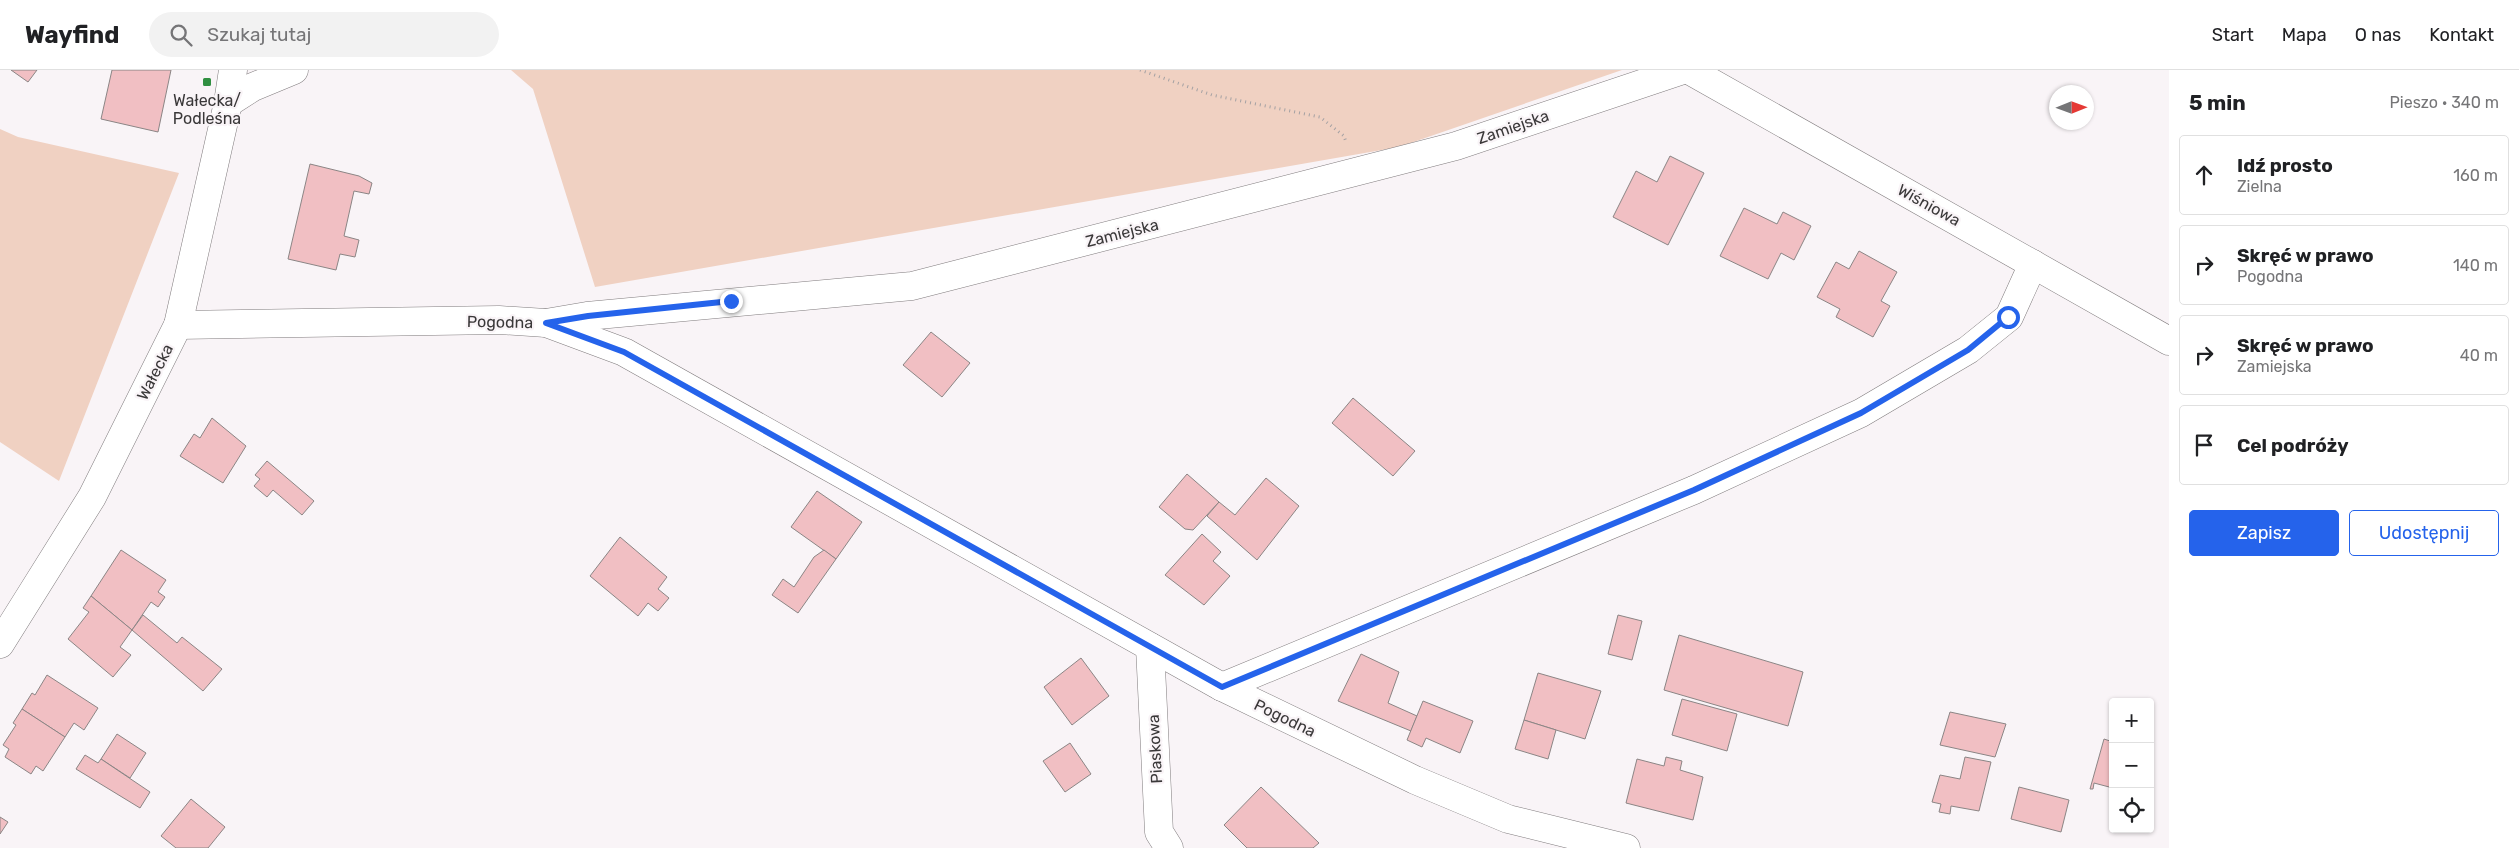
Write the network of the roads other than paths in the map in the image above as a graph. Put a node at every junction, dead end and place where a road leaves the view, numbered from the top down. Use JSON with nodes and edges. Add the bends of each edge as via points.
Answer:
{"nodes":[{"id":1,"x":233,"y":70,"type":"edge"},
{"id":2,"x":294,"y":70,"type":"edge"},
{"id":3,"x":1683,"y":70,"type":"edge"},
{"id":4,"x":1689,"y":70,"type":"edge"},
{"id":5,"x":228,"y":103,"type":"junction"},
{"id":6,"x":2032,"y":264,"type":"junction"},
{"id":7,"x":546,"y":323,"type":"junction"},
{"id":8,"x":178,"y":325,"type":"junction"},
{"id":9,"x":2169,"y":341,"type":"edge"},
{"id":10,"x":0,"y":644,"type":"edge"},
{"id":11,"x":1150,"y":647,"type":"junction"},
{"id":12,"x":1222,"y":687,"type":"junction"},
{"id":13,"x":1169,"y":848,"type":"edge"},
{"id":14,"x":1626,"y":848,"type":"edge"}],
"edges":[{"from":1,"to":5,"type":"street","name":"Wałecka"},
{"from":2,"to":5,"type":"street","via":[[253,87]]},
{"from":3,"to":7,"type":"street","name":"Zamiejska","via":[[1456,146],[912,286],[607,314]]},
{"from":4,"to":6,"type":"street","name":"Wiśniowa"},
{"from":5,"to":8,"type":"street","name":"Wałecka"},
{"from":6,"to":9,"type":"street","name":"Wiśniowa"},
{"from":6,"to":12,"type":"street","via":[[2008,317],[1968,350],[1861,413],[1694,490]]},
{"from":7,"to":8,"type":"street","name":"Pogodna","via":[[498,320]]},
{"from":7,"to":11,"type":"street","name":"Pogodna","via":[[624,352]]},
{"from":8,"to":10,"type":"street","name":"Wałecka","via":[[92,497]]},
{"from":11,"to":12,"type":"street","name":"Pogodna"},
{"from":11,"to":13,"type":"street","name":"Piaskowa","via":[[1159,832]]},
{"from":12,"to":14,"type":"street","name":"Pogodna","via":[[1415,780],[1508,819]]}]}
